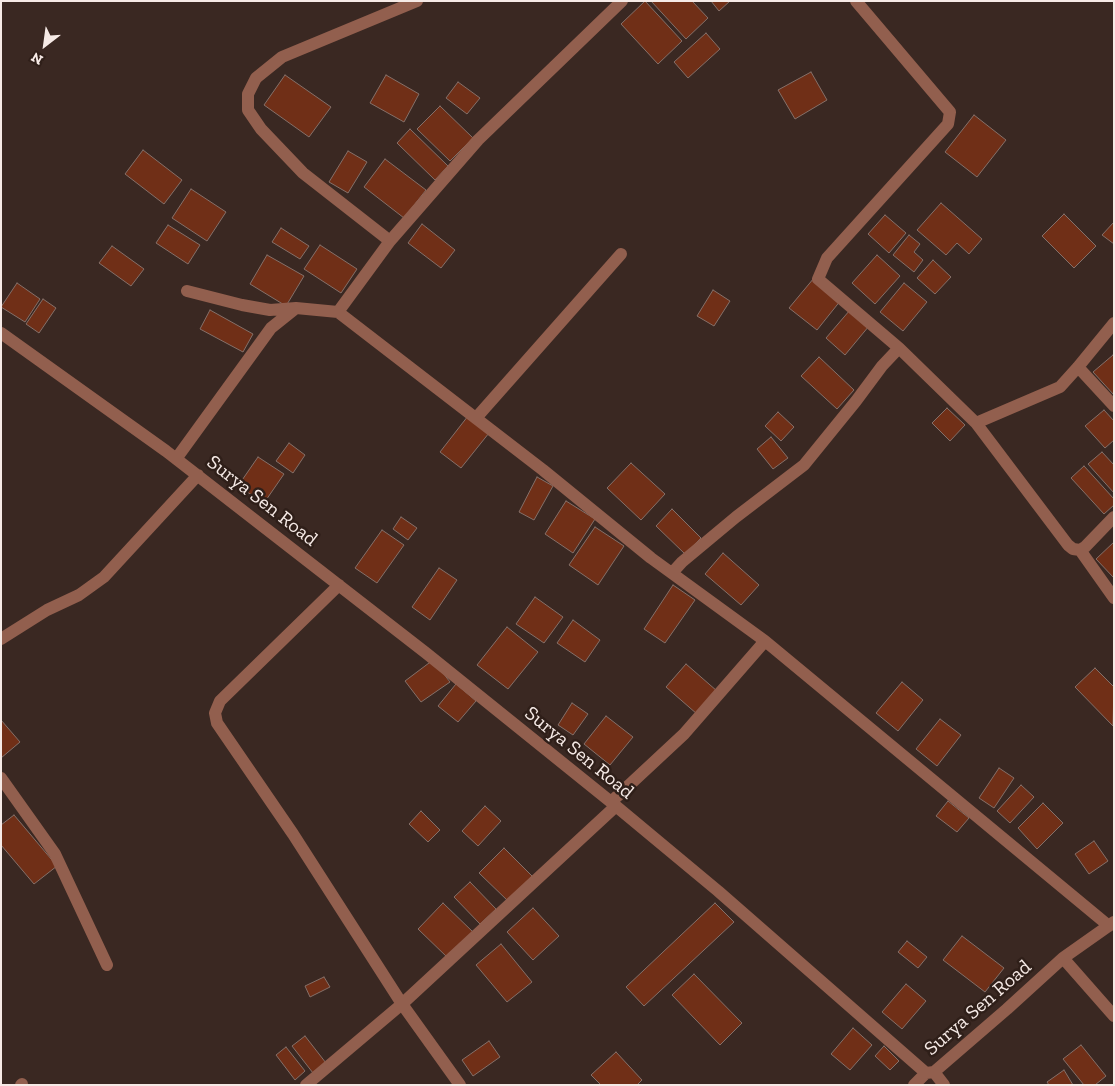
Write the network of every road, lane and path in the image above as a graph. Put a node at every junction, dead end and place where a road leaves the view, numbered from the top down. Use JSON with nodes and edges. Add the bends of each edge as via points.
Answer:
{"nodes":[{"id":1,"x":417,"y":1,"type":"edge"},
{"id":2,"x":622,"y":1,"type":"edge"},
{"id":3,"x":856,"y":1,"type":"edge"},
{"id":4,"x":390,"y":241,"type":"junction"},
{"id":5,"x":621,"y":254,"type":"dead end"},
{"id":6,"x":187,"y":291,"type":"dead end"},
{"id":7,"x":296,"y":308,"type":"junction"},
{"id":8,"x":338,"y":312,"type":"junction"},
{"id":9,"x":1114,"y":323,"type":"edge"},
{"id":10,"x":1,"y":333,"type":"edge"},
{"id":11,"x":899,"y":348,"type":"junction"},
{"id":12,"x":1078,"y":367,"type":"junction"},
{"id":13,"x":1114,"y":406,"type":"edge"},
{"id":14,"x":476,"y":418,"type":"junction"},
{"id":15,"x":976,"y":423,"type":"junction"},
{"id":16,"x":176,"y":458,"type":"junction"},
{"id":17,"x":198,"y":475,"type":"junction"},
{"id":18,"x":1114,"y":517,"type":"edge"},
{"id":19,"x":1080,"y":550,"type":"junction"},
{"id":20,"x":672,"y":573,"type":"junction"},
{"id":21,"x":339,"y":585,"type":"junction"},
{"id":22,"x":1114,"y":598,"type":"edge"},
{"id":23,"x":1,"y":638,"type":"edge"},
{"id":24,"x":765,"y":641,"type":"junction"},
{"id":25,"x":1,"y":778,"type":"edge"},
{"id":26,"x":614,"y":804,"type":"junction"},
{"id":27,"x":1111,"y":924,"type":"edge"},
{"id":28,"x":1063,"y":958,"type":"junction"},
{"id":29,"x":107,"y":965,"type":"dead end"},
{"id":30,"x":402,"y":1004,"type":"junction"},
{"id":31,"x":1114,"y":1016,"type":"edge"},
{"id":32,"x":930,"y":1073,"type":"junction"},
{"id":33,"x":306,"y":1085,"type":"edge"},
{"id":34,"x":460,"y":1085,"type":"edge"},
{"id":35,"x":914,"y":1085,"type":"edge"},
{"id":36,"x":944,"y":1085,"type":"edge"}],
"edges":[{"from":1,"to":4,"type":"street","via":[[282,57],[256,78],[248,94],[248,110],[273,142],[303,173]]},
{"from":2,"to":4,"type":"street","via":[[478,140]]},
{"from":3,"to":11,"type":"street","via":[[950,112],[948,124],[827,258],[818,279]]},
{"from":4,"to":8,"type":"street"},
{"from":5,"to":14,"type":"street"},
{"from":6,"to":7,"type":"street","via":[[270,310]]},
{"from":7,"to":8,"type":"street"},
{"from":7,"to":16,"type":"street","via":[[270,328]]},
{"from":8,"to":14,"type":"street"},
{"from":9,"to":12,"type":"street"},
{"from":10,"to":16,"type":"street","name":"Surya Sen Road"},
{"from":11,"to":15,"type":"street"},
{"from":11,"to":20,"type":"street","via":[[804,465],[736,517]]},
{"from":12,"to":13,"type":"street"},
{"from":12,"to":15,"type":"street","via":[[1060,387]]},
{"from":14,"to":20,"type":"street"},
{"from":15,"to":19,"type":"street","via":[[1068,545]]},
{"from":16,"to":17,"type":"street","name":"Surya Sen Road"},
{"from":17,"to":21,"type":"street","name":"Surya Sen Road"},
{"from":17,"to":23,"type":"street","via":[[104,577],[79,595]]},
{"from":18,"to":19,"type":"street"},
{"from":19,"to":22,"type":"street"},
{"from":20,"to":24,"type":"street"},
{"from":21,"to":26,"type":"street","name":"Surya Sen Road"},
{"from":21,"to":30,"type":"street","via":[[232,688],[215,712],[217,723]]},
{"from":24,"to":26,"type":"street","via":[[684,734]]},
{"from":24,"to":27,"type":"street"},
{"from":25,"to":29,"type":"street","via":[[55,854]]},
{"from":26,"to":30,"type":"street"},
{"from":26,"to":32,"type":"street","name":"Surya Sen Road"},
{"from":27,"to":28,"type":"street","name":"Surya Sen Road"},
{"from":28,"to":31,"type":"street"},
{"from":28,"to":32,"type":"street","name":"Surya Sen Road"},
{"from":30,"to":33,"type":"street"},
{"from":30,"to":34,"type":"street"},
{"from":32,"to":35,"type":"street"},
{"from":32,"to":36,"type":"street"}]}
